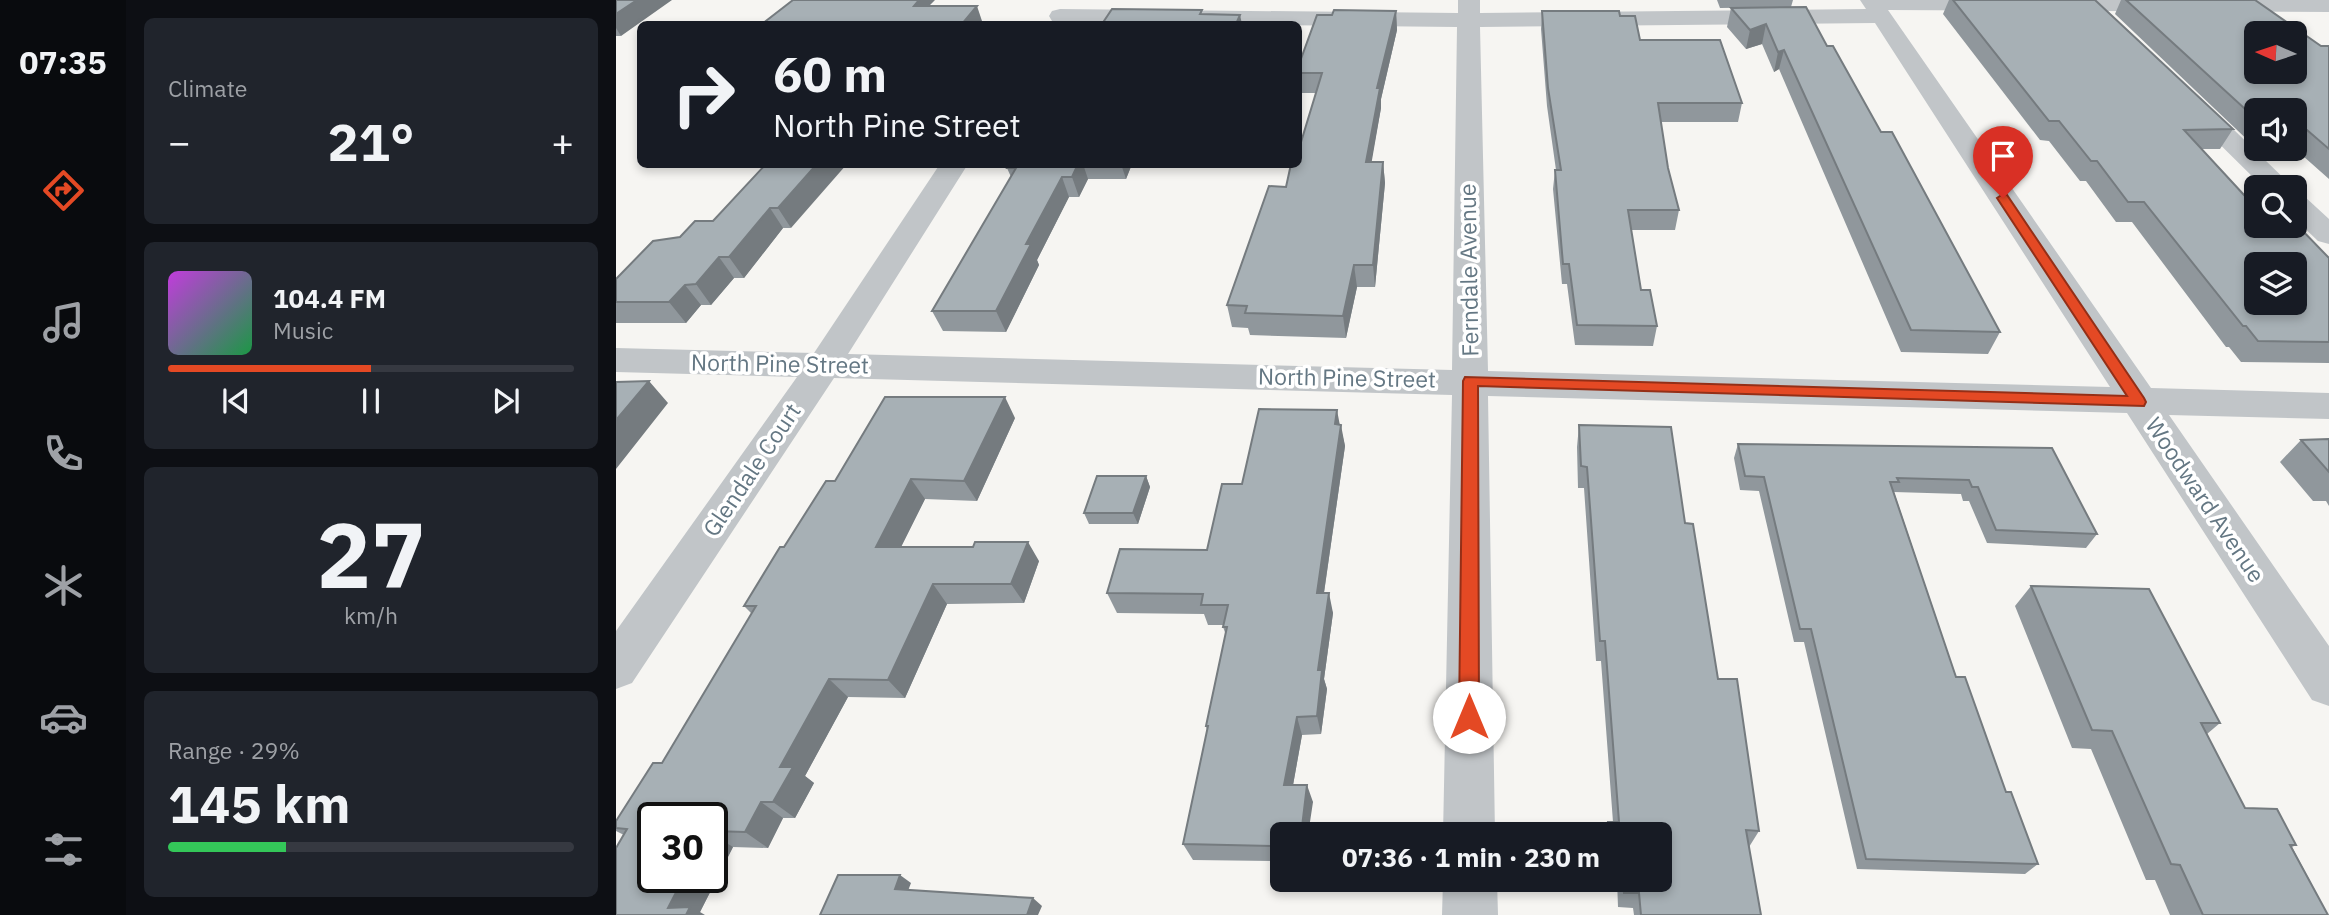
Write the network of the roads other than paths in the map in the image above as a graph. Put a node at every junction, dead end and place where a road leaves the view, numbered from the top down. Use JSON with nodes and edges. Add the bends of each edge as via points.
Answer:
{"nodes":[{"id":1,"x":2293,"y":2,"type":"edge"},
{"id":2,"x":2329,"y":5,"type":"edge"},
{"id":3,"x":1875,"y":7,"type":"edge"},
{"id":4,"x":2115,"y":9,"type":"edge"},
{"id":5,"x":1469,"y":10,"type":"edge"},
{"id":6,"x":1062,"y":13,"type":"edge"},
{"id":7,"x":2329,"y":29,"type":"edge"},
{"id":8,"x":2169,"y":81,"type":"edge"},
{"id":9,"x":951,"y":168,"type":"edge"},
{"id":10,"x":2267,"y":175,"type":"edge"},
{"id":11,"x":2307,"y":214,"type":"edge"},
{"id":12,"x":2329,"y":235,"type":"edge"},
{"id":13,"x":616,"y":360,"type":"edge"},
{"id":14,"x":824,"y":365,"type":"junction"},
{"id":15,"x":1470,"y":381,"type":"junction"},
{"id":16,"x":2139,"y":402,"type":"junction"},
{"id":17,"x":2329,"y":406,"type":"edge"},
{"id":18,"x":616,"y":668,"type":"edge"},
{"id":19,"x":2329,"y":685,"type":"edge"},
{"id":20,"x":1469,"y":822,"type":"edge"},
{"id":21,"x":1470,"y":892,"type":"edge"},
{"id":22,"x":1470,"y":915,"type":"edge"}],
"edges":[{"from":1,"to":2,"type":"street"},
{"from":1,"to":4,"type":"street"},
{"from":1,"to":7,"type":"street"},
{"from":3,"to":4,"type":"street","via":[[2088,4]]},
{"from":3,"to":5,"type":"street"},
{"from":3,"to":16,"type":"street","name":"Woodward Avenue"},
{"from":5,"to":6,"type":"street"},
{"from":5,"to":15,"type":"street","name":"Ferndale Avenue"},
{"from":8,"to":10,"type":"street"},
{"from":9,"to":14,"type":"street","name":"Glendale Court"},
{"from":11,"to":12,"type":"street"},
{"from":13,"to":14,"type":"street","name":"North Pine Street"},
{"from":14,"to":15,"type":"street","name":"North Pine Street"},
{"from":14,"to":18,"type":"street","name":"Glendale Court"},
{"from":15,"to":16,"type":"street","name":"North Pine Street"},
{"from":15,"to":20,"type":"street","name":"Ferndale Avenue"},
{"from":16,"to":17,"type":"street","name":"North Pine Street"},
{"from":16,"to":19,"type":"street","name":"Woodward Avenue"},
{"from":21,"to":22,"type":"street"}]}
